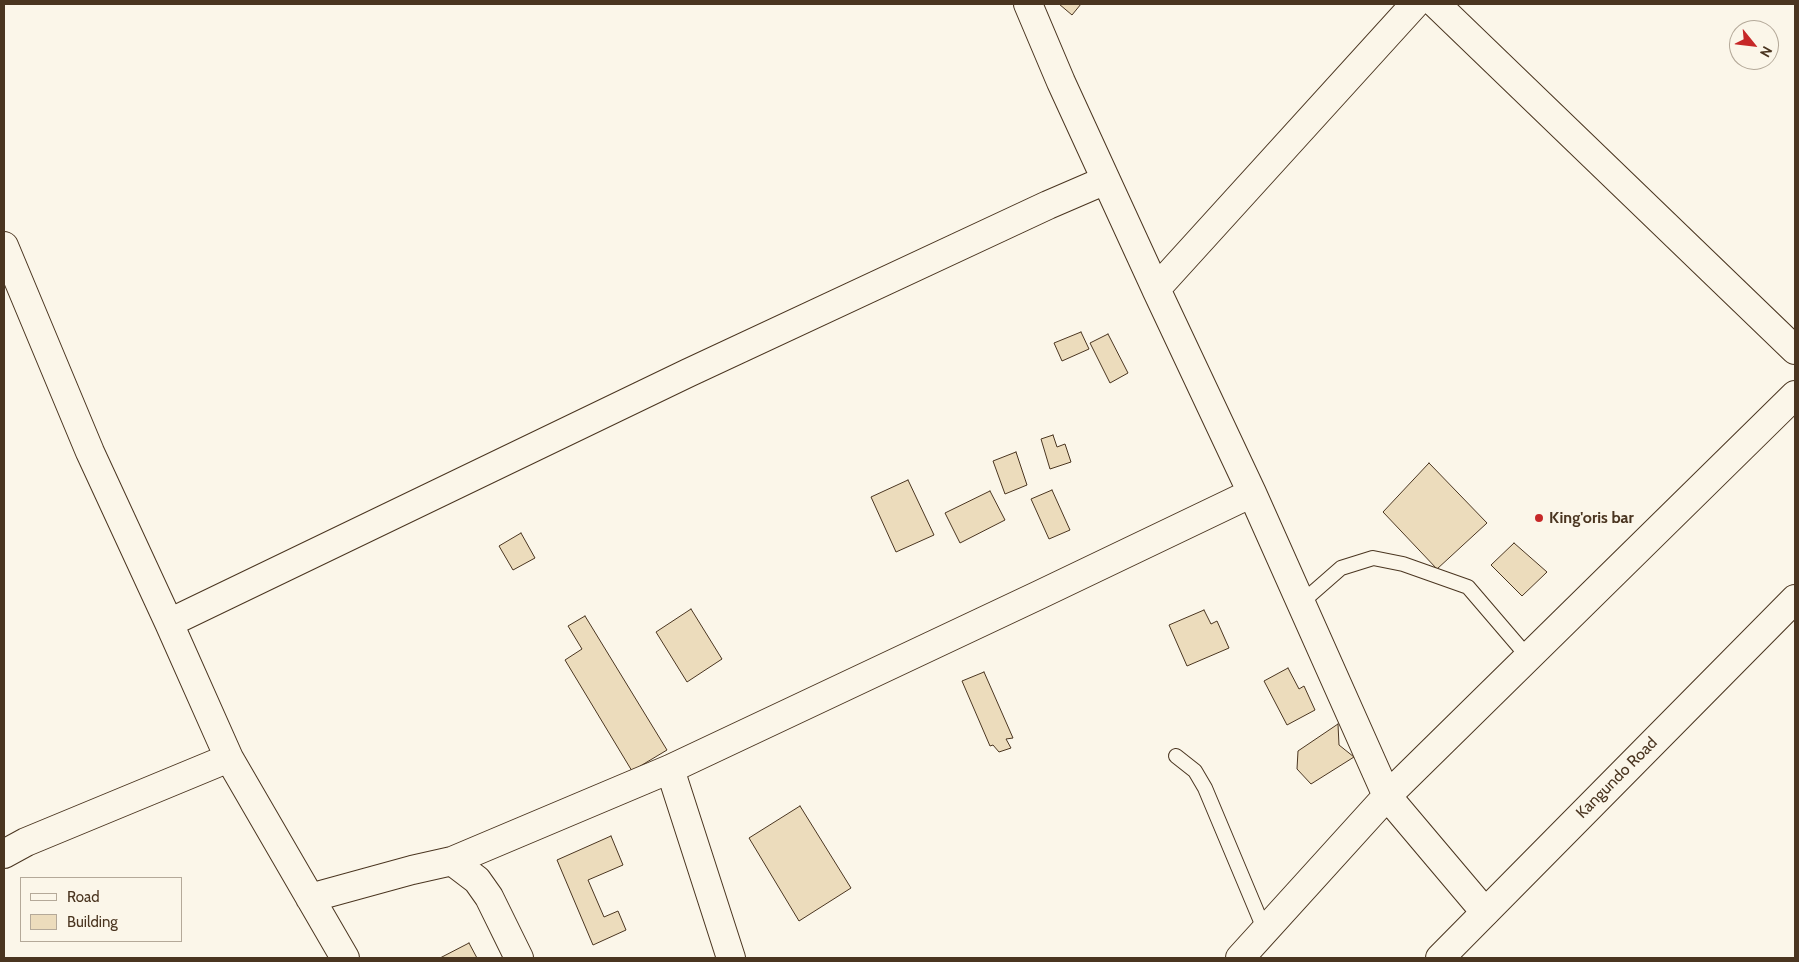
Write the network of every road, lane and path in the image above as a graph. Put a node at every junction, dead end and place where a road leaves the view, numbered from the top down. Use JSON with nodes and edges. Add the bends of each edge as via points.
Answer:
{"nodes":[{"id":1,"x":1028,"y":4,"type":"edge"},
{"id":2,"x":1415,"y":4,"type":"edge"},
{"id":3,"x":1436,"y":4,"type":"edge"},
{"id":4,"x":1106,"y":180,"type":"junction"},
{"id":5,"x":4,"y":246,"type":"edge"},
{"id":6,"x":1156,"y":289,"type":"junction"},
{"id":7,"x":1795,"y":350,"type":"edge"},
{"id":8,"x":1795,"y":395,"type":"edge"},
{"id":9,"x":1252,"y":493,"type":"junction"},
{"id":10,"x":1795,"y":599,"type":"edge"},
{"id":11,"x":1301,"y":602,"type":"junction"},
{"id":12,"x":169,"y":623,"type":"junction"},
{"id":13,"x":1528,"y":657,"type":"junction"},
{"id":14,"x":1176,"y":756,"type":"dead end"},
{"id":15,"x":229,"y":758,"type":"junction"},
{"id":16,"x":670,"y":769,"type":"junction"},
{"id":17,"x":1387,"y":796,"type":"junction"},
{"id":18,"x":4,"y":854,"type":"edge"},
{"id":19,"x":452,"y":861,"type":"junction"},
{"id":20,"x":310,"y":898,"type":"junction"},
{"id":21,"x":1485,"y":912,"type":"junction"},
{"id":22,"x":1265,"y":930,"type":"junction"},
{"id":23,"x":345,"y":958,"type":"edge"},
{"id":24,"x":519,"y":958,"type":"edge"},
{"id":25,"x":731,"y":958,"type":"edge"},
{"id":26,"x":1240,"y":958,"type":"edge"},
{"id":27,"x":1440,"y":958,"type":"edge"}],
"edges":[{"from":1,"to":4,"type":"main road"},
{"from":2,"to":6,"type":"main road"},
{"from":3,"to":7,"type":"main road"},
{"from":4,"to":6,"type":"main road"},
{"from":4,"to":12,"type":"main road","via":[[1048,204],[688,373]]},
{"from":5,"to":12,"type":"main road","via":[[90,452]]},
{"from":6,"to":9,"type":"main road"},
{"from":8,"to":13,"type":"main road"},
{"from":9,"to":11,"type":"main road"},
{"from":9,"to":16,"type":"main road"},
{"from":10,"to":21,"type":"main road","name":"Kangundo Road"},
{"from":11,"to":13,"type":"lane","via":[[1341,568],[1372,558],[1403,564],[1468,587]]},
{"from":11,"to":17,"type":"main road"},
{"from":12,"to":15,"type":"main road"},
{"from":13,"to":17,"type":"main road"},
{"from":14,"to":22,"type":"lane","via":[[1195,770],[1205,788]]},
{"from":15,"to":18,"type":"main road"},
{"from":15,"to":20,"type":"main road"},
{"from":16,"to":19,"type":"main road"},
{"from":16,"to":25,"type":"main road"},
{"from":17,"to":21,"type":"main road"},
{"from":17,"to":22,"type":"main road"},
{"from":19,"to":20,"type":"main road"},
{"from":19,"to":24,"type":"main road","via":[[477,880],[489,897]]},
{"from":20,"to":23,"type":"main road"},
{"from":21,"to":27,"type":"main road","name":"Kangundo Road"},
{"from":22,"to":26,"type":"main road"}]}
